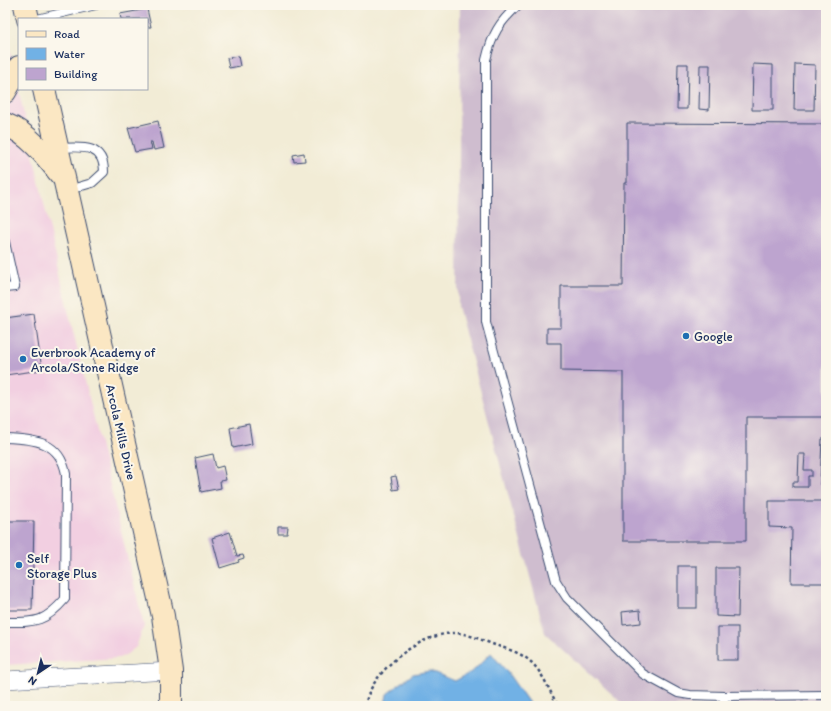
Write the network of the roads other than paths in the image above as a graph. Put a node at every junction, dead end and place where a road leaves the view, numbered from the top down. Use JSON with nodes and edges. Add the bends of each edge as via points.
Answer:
{"nodes":[{"id":1,"x":25,"y":5,"type":"edge"},
{"id":2,"x":96,"y":5,"type":"edge"},
{"id":3,"x":518,"y":5,"type":"edge"},
{"id":4,"x":28,"y":18,"type":"edge"},
{"id":5,"x":41,"y":18,"type":"edge"},
{"id":6,"x":18,"y":69,"type":"edge"},
{"id":7,"x":44,"y":90,"type":"edge"},
{"id":8,"x":5,"y":92,"type":"edge"},
{"id":9,"x":5,"y":124,"type":"edge"},
{"id":10,"x":57,"y":148,"type":"junction"},
{"id":11,"x":65,"y":184,"type":"junction"},
{"id":12,"x":5,"y":242,"type":"edge"},
{"id":13,"x":5,"y":288,"type":"edge"},
{"id":14,"x":5,"y":438,"type":"edge"},
{"id":15,"x":5,"y":622,"type":"edge"},
{"id":16,"x":170,"y":671,"type":"junction"},
{"id":17,"x":5,"y":680,"type":"edge"},
{"id":18,"x":826,"y":695,"type":"edge"},
{"id":19,"x":724,"y":696,"type":"junction"},
{"id":20,"x":171,"y":706,"type":"edge"},
{"id":21,"x":724,"y":706,"type":"edge"}],
"edges":[{"from":1,"to":4,"type":"street"},
{"from":2,"to":5,"type":"lane"},
{"from":3,"to":19,"type":"lane","via":[[497,27],[486,60],[486,322],[556,581],[567,598],[643,674],[678,693]]},
{"from":6,"to":8,"type":"street"},
{"from":7,"to":10,"type":"street","name":"Arcola Mills Drive"},
{"from":9,"to":11,"type":"street","via":[[37,147]]},
{"from":10,"to":11,"type":"street","name":"Arcola Mills Drive"},
{"from":10,"to":11,"type":"lane","via":[[82,147],[99,152],[104,160],[104,172],[92,183]]},
{"from":11,"to":16,"type":"street","name":"Arcola Mills Drive","via":[[163,616]]},
{"from":12,"to":13,"type":"lane","via":[[15,286]]},
{"from":14,"to":15,"type":"lane","via":[[25,438],[48,445],[64,461],[66,474],[65,599],[44,619]]},
{"from":16,"to":17,"type":"street"},
{"from":16,"to":20,"type":"street","name":"Arcola Mills Drive"},
{"from":18,"to":19,"type":"lane"},
{"from":19,"to":21,"type":"lane"}]}
